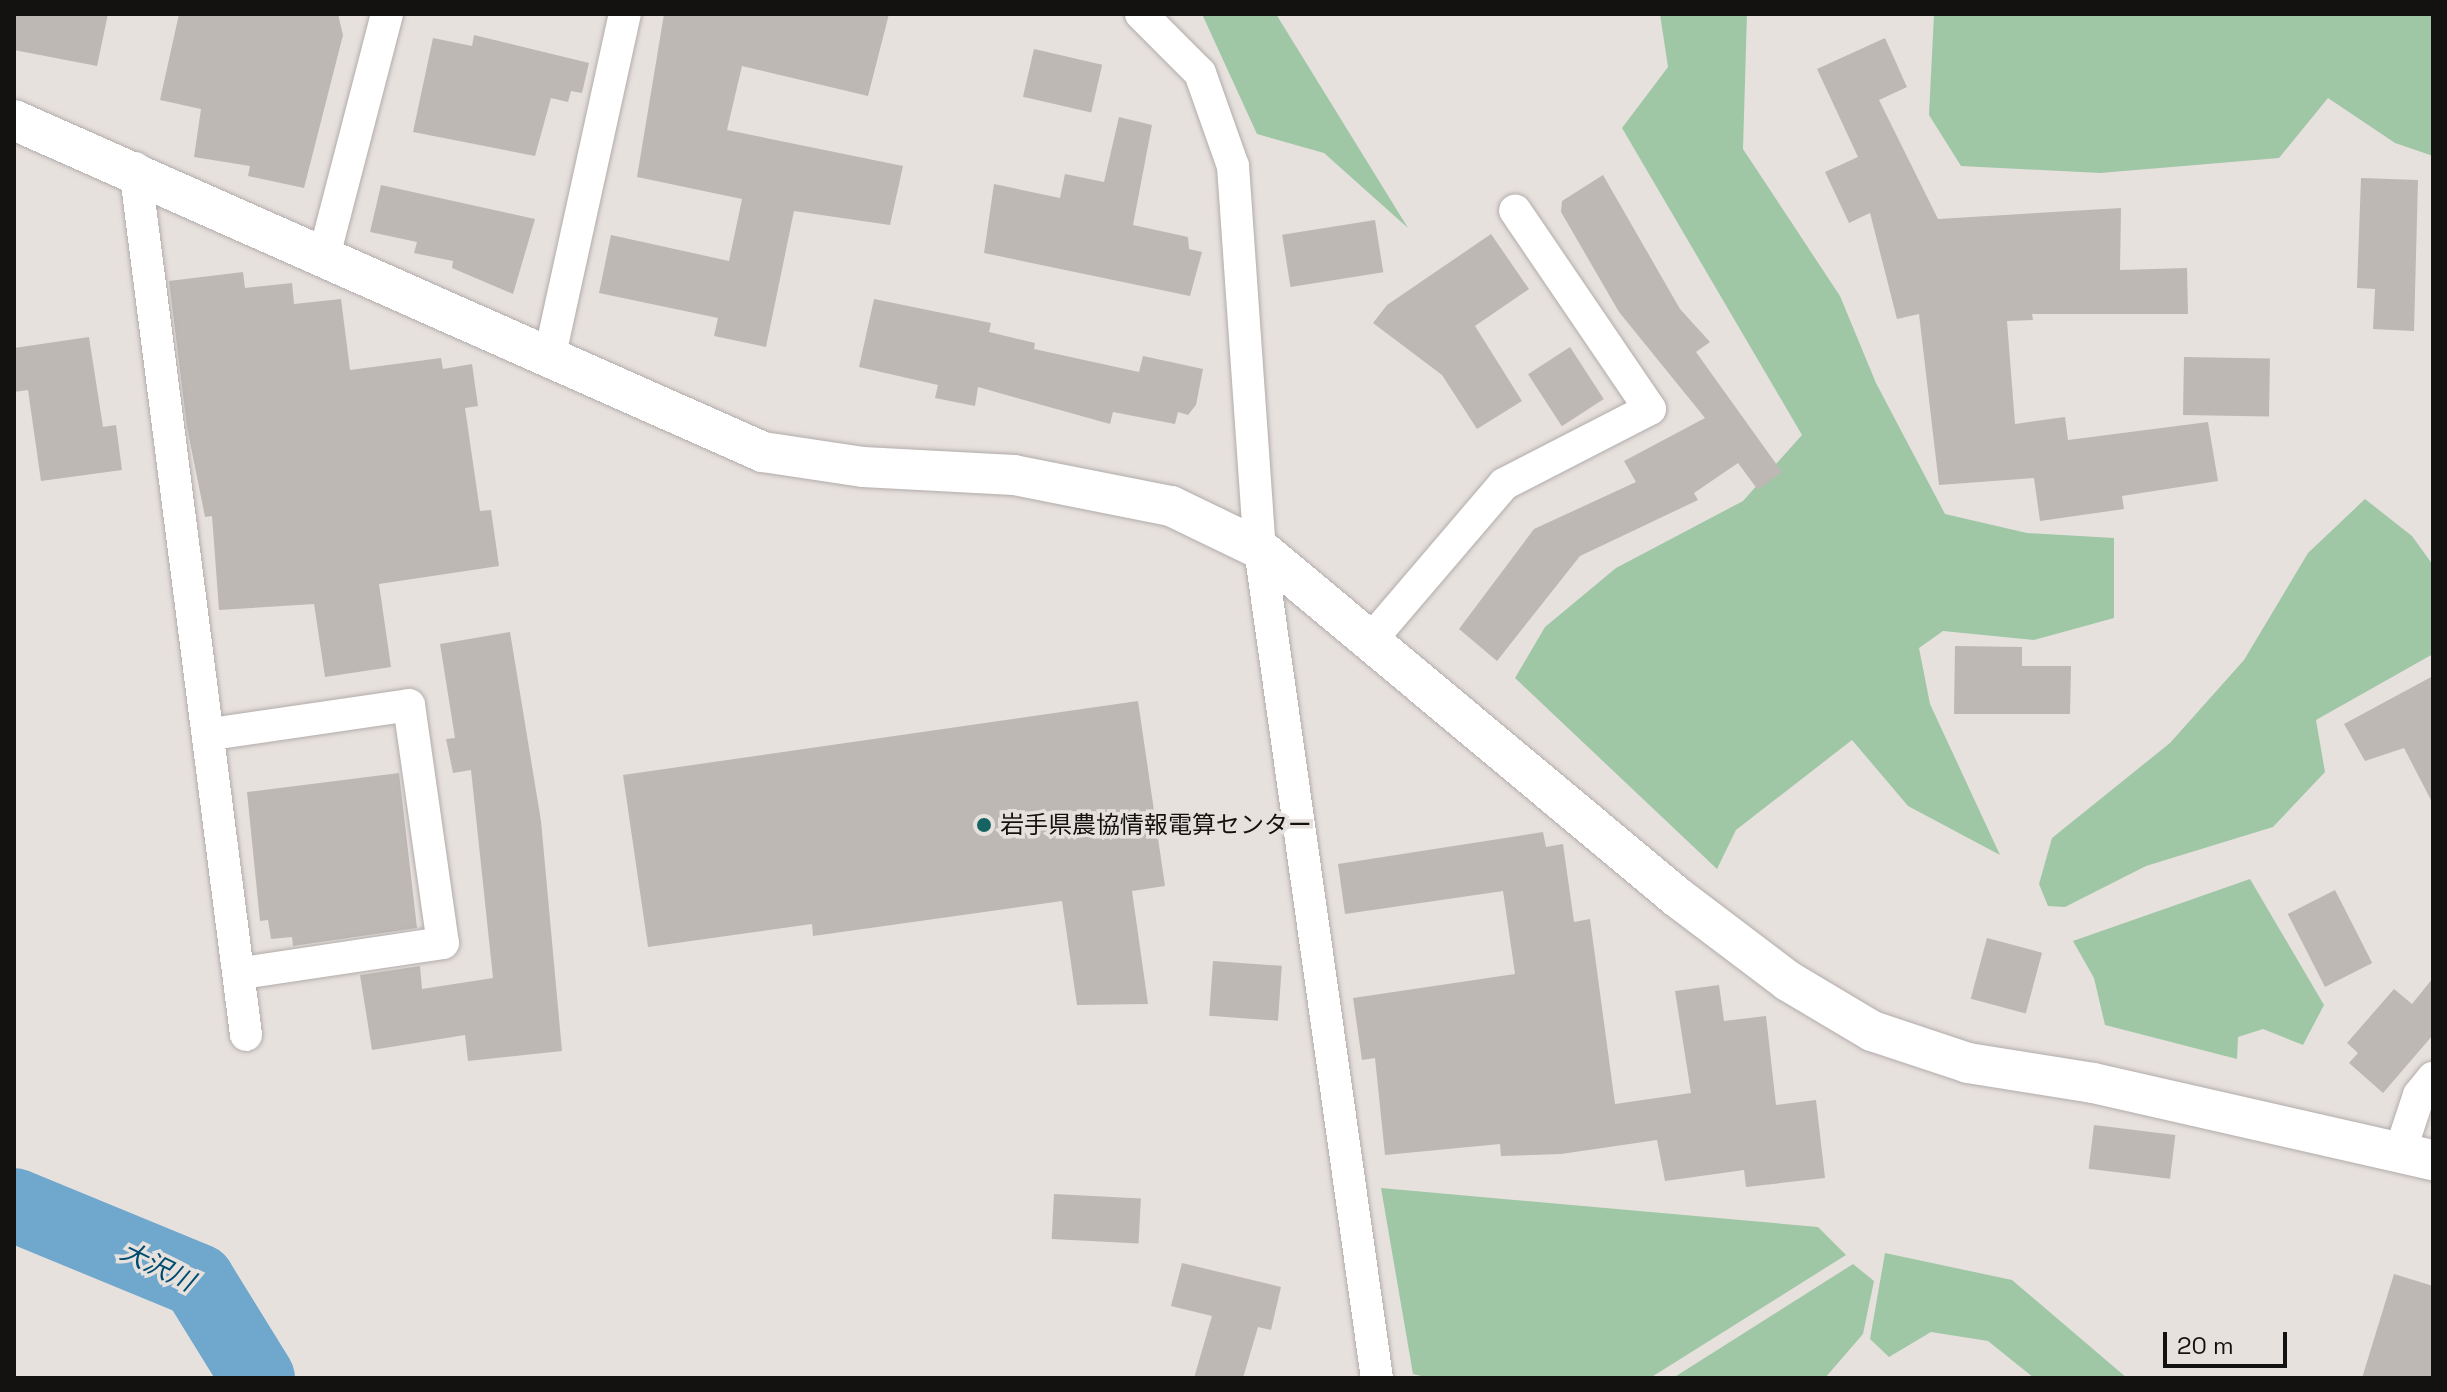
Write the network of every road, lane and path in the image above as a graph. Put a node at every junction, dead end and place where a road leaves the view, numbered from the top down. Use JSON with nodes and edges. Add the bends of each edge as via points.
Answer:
{"nodes":[{"id":1,"x":387,"y":14,"type":"edge"},
{"id":2,"x":625,"y":14,"type":"edge"},
{"id":3,"x":1153,"y":18,"type":"edge"},
{"id":4,"x":14,"y":120,"type":"edge"},
{"id":5,"x":135,"y":168,"type":"junction"},
{"id":6,"x":1515,"y":210,"type":"dead end"},
{"id":7,"x":324,"y":256,"type":"junction"},
{"id":8,"x":549,"y":359,"type":"junction"},
{"id":9,"x":1260,"y":549,"type":"junction"},
{"id":10,"x":1370,"y":641,"type":"junction"},
{"id":11,"x":211,"y":734,"type":"junction"},
{"id":12,"x":243,"y":973,"type":"junction"},
{"id":13,"x":246,"y":1035,"type":"dead end"},
{"id":14,"x":2433,"y":1078,"type":"edge"},
{"id":15,"x":2417,"y":1156,"type":"edge"},
{"id":16,"x":1377,"y":1378,"type":"edge"}],
"edges":[{"from":1,"to":7,"type":"street"},
{"from":2,"to":8,"type":"street"},
{"from":3,"to":9,"type":"street","via":[[1200,73],[1233,166]]},
{"from":4,"to":5,"type":"street"},
{"from":5,"to":7,"type":"street"},
{"from":5,"to":11,"type":"street"},
{"from":6,"to":10,"type":"street","via":[[1650,409],[1504,484]]},
{"from":7,"to":8,"type":"street"},
{"from":8,"to":9,"type":"street","via":[[763,452],[1061,484],[1171,506]]},
{"from":9,"to":10,"type":"street"},
{"from":9,"to":16,"type":"street"},
{"from":10,"to":15,"type":"street","via":[[1677,897],[1788,981],[1872,1031],[1968,1063],[2093,1083]]},
{"from":11,"to":12,"type":"street"},
{"from":11,"to":12,"type":"street","via":[[409,705],[443,943]]},
{"from":12,"to":13,"type":"street"},
{"from":14,"to":15,"type":"street","via":[[2419,1095]]}]}
